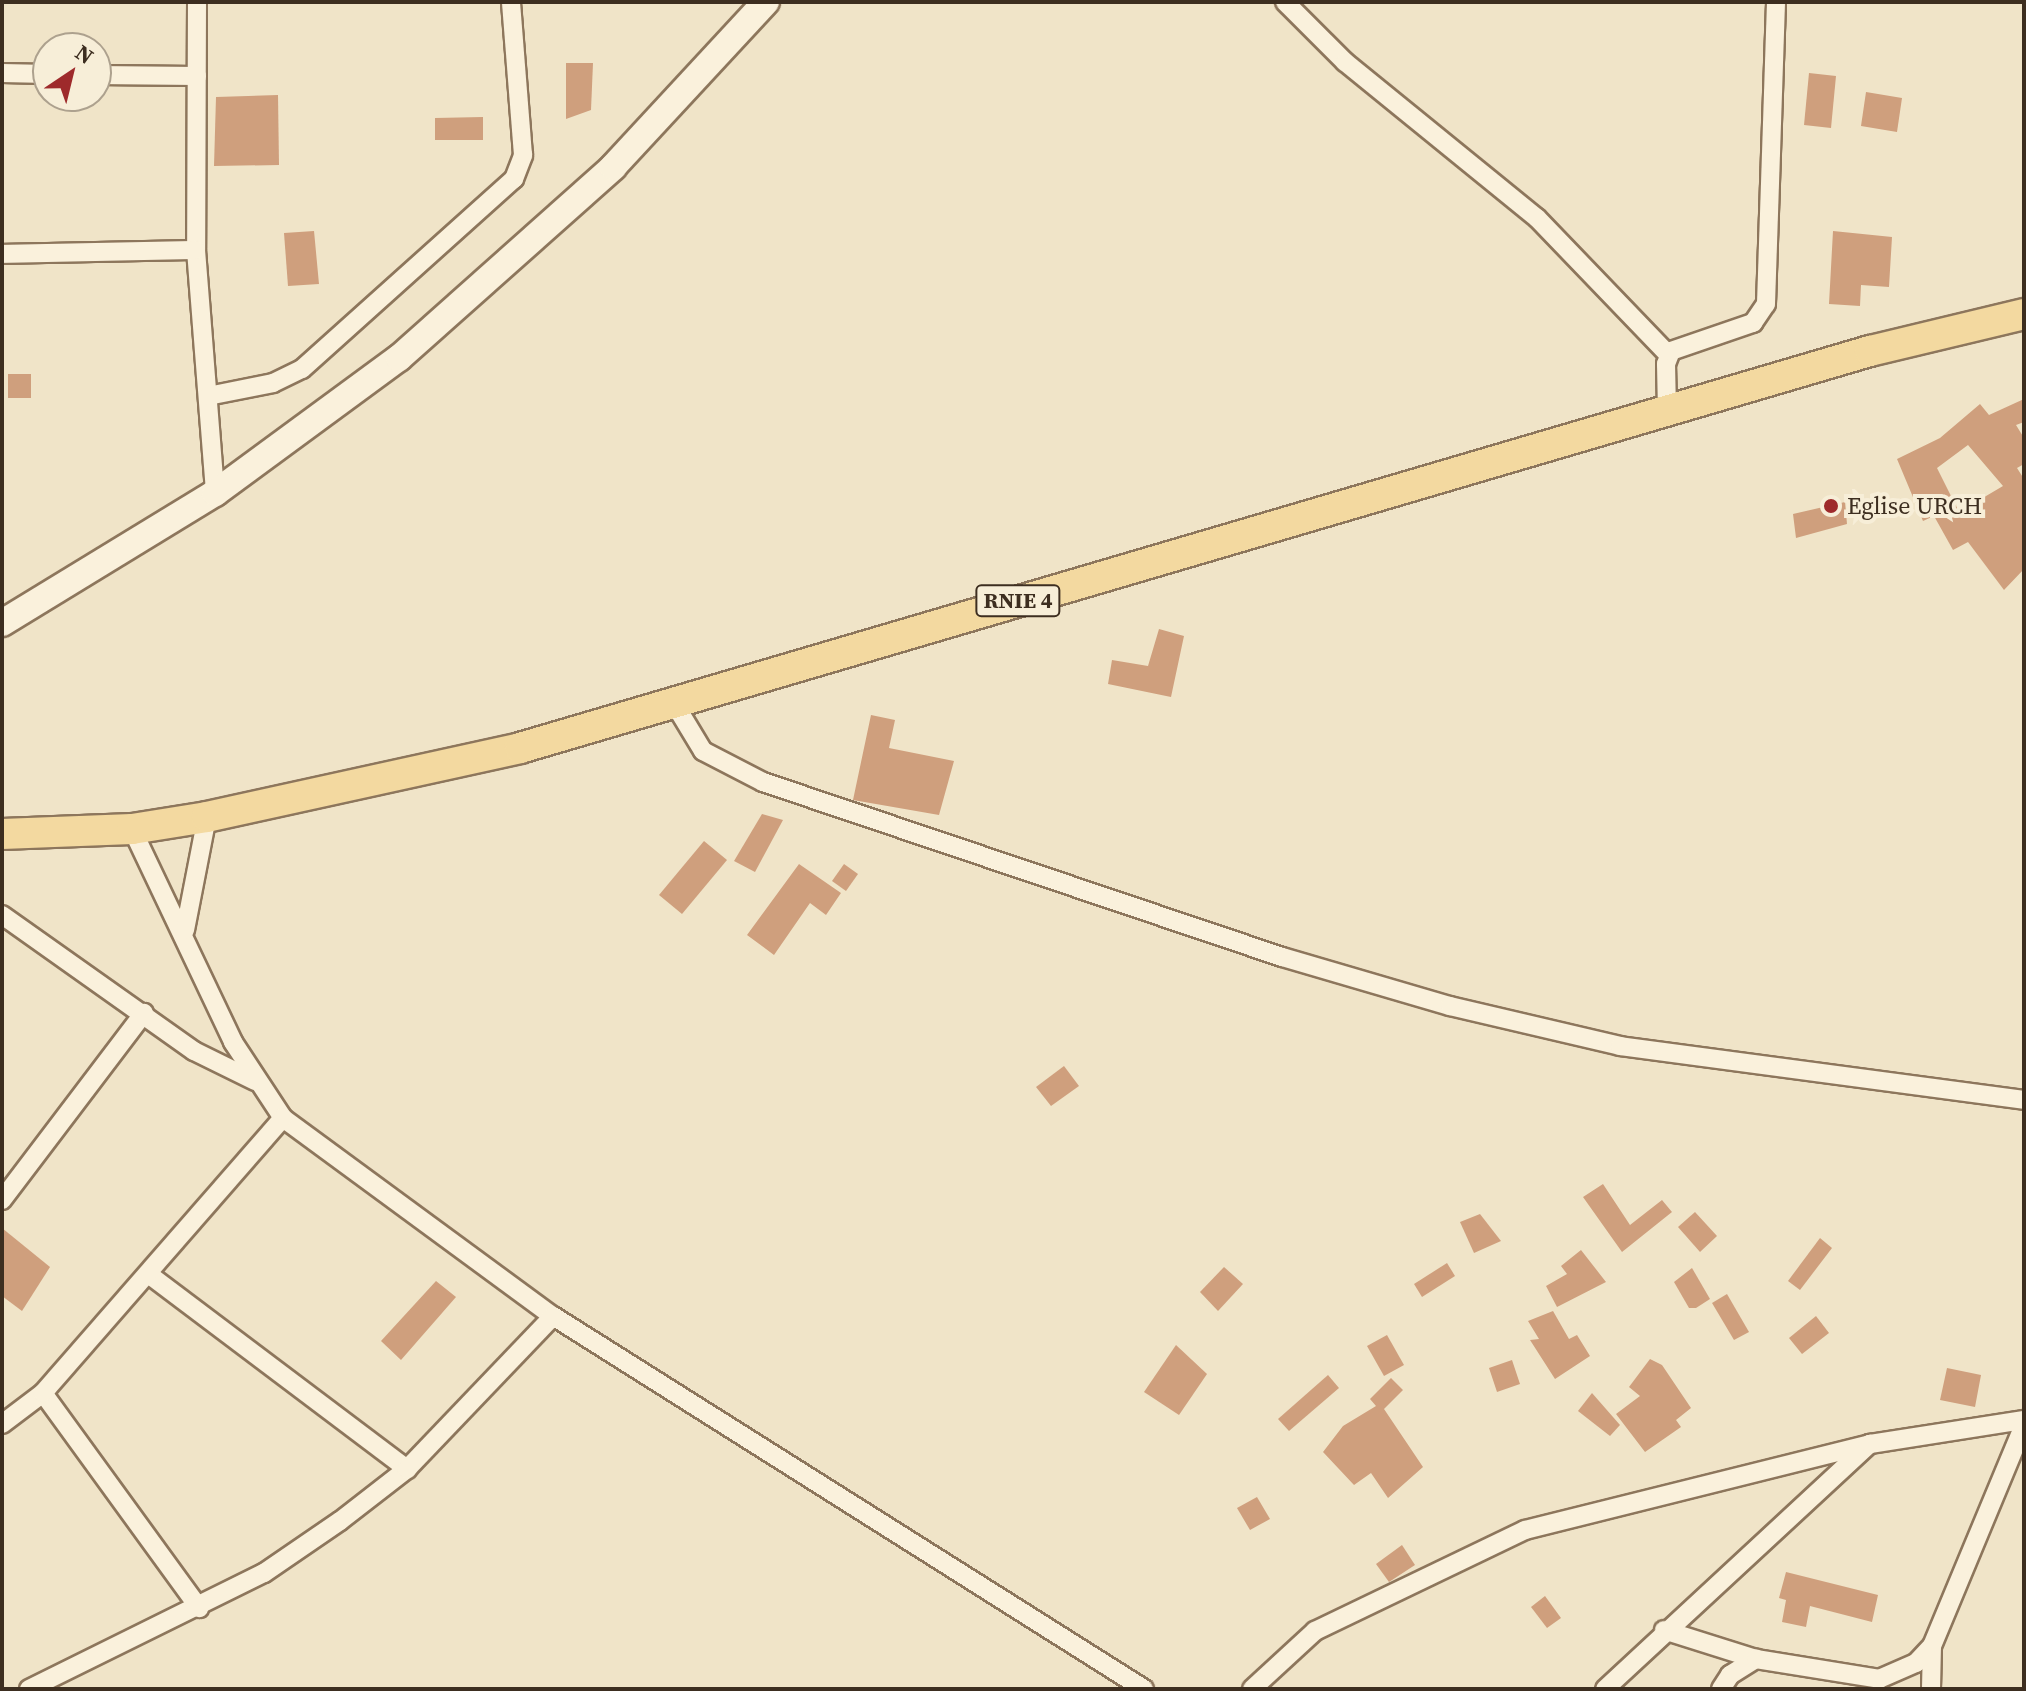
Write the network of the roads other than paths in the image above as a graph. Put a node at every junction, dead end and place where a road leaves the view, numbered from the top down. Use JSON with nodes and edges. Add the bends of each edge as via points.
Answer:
{"nodes":[{"id":1,"x":197,"y":2,"type":"edge"},
{"id":2,"x":511,"y":2,"type":"edge"},
{"id":3,"x":766,"y":2,"type":"edge"},
{"id":4,"x":1285,"y":2,"type":"edge"},
{"id":5,"x":1776,"y":2,"type":"edge"},
{"id":6,"x":2,"y":73,"type":"edge"},
{"id":7,"x":32,"y":74,"type":"edge"},
{"id":8,"x":112,"y":75,"type":"edge"},
{"id":9,"x":197,"y":76,"type":"junction"},
{"id":10,"x":196,"y":250,"type":"junction"},
{"id":11,"x":2,"y":254,"type":"edge"},
{"id":12,"x":2024,"y":314,"type":"edge"},
{"id":13,"x":1669,"y":355,"type":"junction"},
{"id":14,"x":208,"y":396,"type":"junction"},
{"id":15,"x":1667,"y":411,"type":"junction"},
{"id":16,"x":215,"y":493,"type":"junction"},
{"id":17,"x":2,"y":623,"type":"edge"},
{"id":18,"x":674,"y":703,"type":"junction"},
{"id":19,"x":207,"y":817,"type":"junction"},
{"id":20,"x":132,"y":829,"type":"junction"},
{"id":21,"x":2,"y":834,"type":"edge"},
{"id":22,"x":2,"y":915,"type":"edge"},
{"id":23,"x":185,"y":930,"type":"junction"},
{"id":24,"x":144,"y":1013,"type":"junction"},
{"id":25,"x":255,"y":1081,"type":"junction"},
{"id":26,"x":2024,"y":1100,"type":"edge"},
{"id":27,"x":283,"y":1118,"type":"junction"},
{"id":28,"x":2,"y":1200,"type":"edge"},
{"id":29,"x":151,"y":1276,"type":"junction"},
{"id":30,"x":553,"y":1316,"type":"junction"},
{"id":31,"x":43,"y":1393,"type":"junction"},
{"id":32,"x":2024,"y":1422,"type":"edge"},
{"id":33,"x":2,"y":1424,"type":"edge"},
{"id":34,"x":1870,"y":1444,"type":"junction"},
{"id":35,"x":407,"y":1469,"type":"junction"},
{"id":36,"x":199,"y":1608,"type":"junction"},
{"id":37,"x":1664,"y":1630,"type":"junction"},
{"id":38,"x":1932,"y":1646,"type":"junction"},
{"id":39,"x":1756,"y":1659,"type":"junction"},
{"id":40,"x":1882,"y":1684,"type":"edge"},
{"id":41,"x":29,"y":1689,"type":"edge"},
{"id":42,"x":1144,"y":1689,"type":"edge"},
{"id":43,"x":1252,"y":1689,"type":"edge"},
{"id":44,"x":1605,"y":1689,"type":"edge"},
{"id":45,"x":1721,"y":1689,"type":"edge"},
{"id":46,"x":1931,"y":1689,"type":"edge"}],
"edges":[{"from":1,"to":9,"type":"street"},
{"from":2,"to":14,"type":"street","via":[[523,155],[514,179],[302,369],[273,383]]},
{"from":3,"to":16,"type":"main road","via":[[613,167],[489,281],[399,358]]},
{"from":4,"to":13,"type":"street","via":[[1345,62],[1537,218]]},
{"from":5,"to":13,"type":"street","via":[[1766,304],[1753,323]]},
{"from":6,"to":7,"type":"street"},
{"from":8,"to":9,"type":"street"},
{"from":9,"to":10,"type":"street"},
{"from":10,"to":11,"type":"street"},
{"from":10,"to":14,"type":"street"},
{"from":12,"to":15,"type":"main road","number":"RNIE 4"},
{"from":13,"to":15,"type":"street"},
{"from":14,"to":16,"type":"street"},
{"from":15,"to":18,"type":"main road","number":"RNIE 4"},
{"from":16,"to":17,"type":"main road"},
{"from":18,"to":19,"type":"main road","number":"RNIE 4","via":[[520,748]]},
{"from":18,"to":26,"type":"street","via":[[703,751],[776,788],[1419,997],[1620,1046]]},
{"from":19,"to":20,"type":"main road","number":"RNIE 4"},
{"from":19,"to":23,"type":"street"},
{"from":20,"to":21,"type":"main road","number":"RNIE 4"},
{"from":20,"to":23,"type":"street"},
{"from":22,"to":24,"type":"street"},
{"from":23,"to":25,"type":"street"},
{"from":24,"to":25,"type":"street","via":[[194,1051]]},
{"from":24,"to":28,"type":"street"},
{"from":25,"to":27,"type":"street"},
{"from":27,"to":29,"type":"street"},
{"from":27,"to":30,"type":"street"},
{"from":29,"to":31,"type":"street"},
{"from":29,"to":35,"type":"street"},
{"from":30,"to":35,"type":"street"},
{"from":30,"to":42,"type":"street"},
{"from":31,"to":33,"type":"street"},
{"from":31,"to":36,"type":"street"},
{"from":32,"to":34,"type":"street"},
{"from":32,"to":38,"type":"street"},
{"from":34,"to":37,"type":"street"},
{"from":34,"to":43,"type":"street","via":[[1525,1530],[1315,1631]]},
{"from":35,"to":36,"type":"street","via":[[264,1573]]},
{"from":36,"to":41,"type":"street"},
{"from":37,"to":39,"type":"street"},
{"from":37,"to":44,"type":"street"},
{"from":38,"to":40,"type":"street"},
{"from":38,"to":46,"type":"street"},
{"from":39,"to":40,"type":"street"},
{"from":39,"to":45,"type":"street","via":[[1730,1675]]}]}
